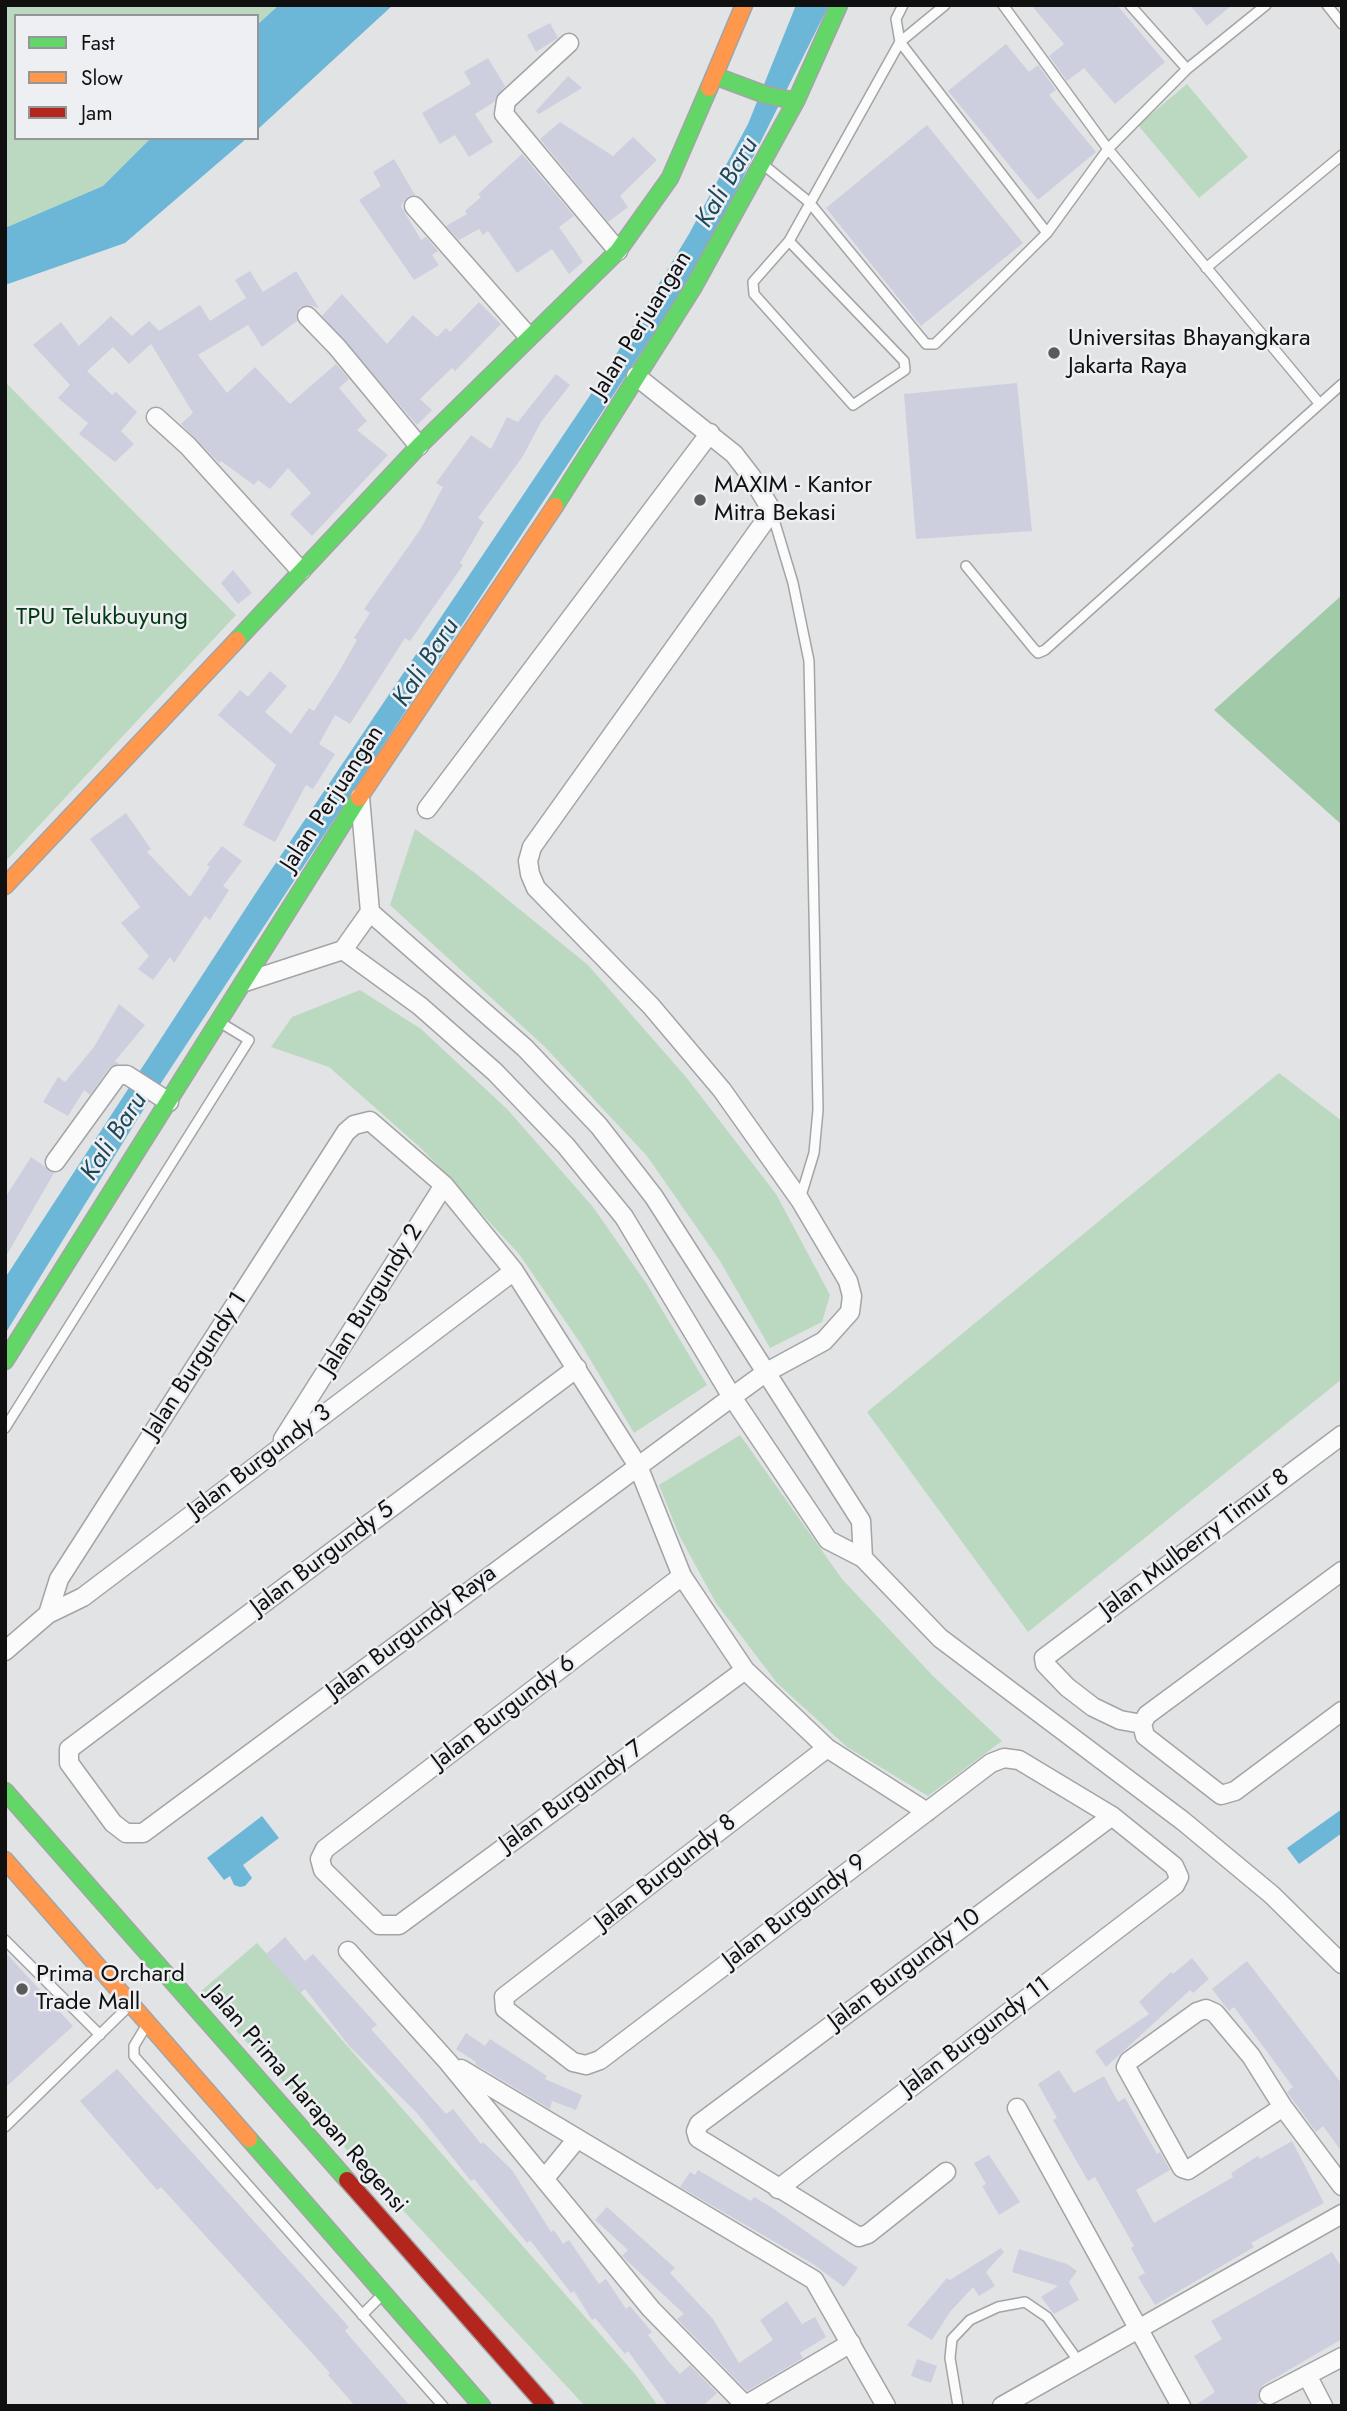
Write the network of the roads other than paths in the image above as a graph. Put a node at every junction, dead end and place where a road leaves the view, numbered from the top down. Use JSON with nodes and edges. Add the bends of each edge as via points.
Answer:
{"nodes":[{"id":1,"x":744,"y":5,"type":"edge"},
{"id":2,"x":839,"y":5,"type":"edge"},
{"id":3,"x":903,"y":5,"type":"edge"},
{"id":4,"x":945,"y":5,"type":"edge"},
{"id":5,"x":1003,"y":5,"type":"edge"},
{"id":6,"x":1130,"y":5,"type":"edge"},
{"id":7,"x":1266,"y":5,"type":"edge"},
{"id":8,"x":1327,"y":5,"type":"edge"},
{"id":9,"x":1342,"y":24,"type":"edge"},
{"id":10,"x":900,"y":42,"type":"junction"},
{"id":11,"x":569,"y":43,"type":"dead end"},
{"id":12,"x":1187,"y":69,"type":"junction"},
{"id":13,"x":715,"y":76,"type":"junction"},
{"id":14,"x":793,"y":101,"type":"junction"},
{"id":15,"x":1108,"y":149,"type":"junction"},
{"id":16,"x":1342,"y":155,"type":"edge"},
{"id":17,"x":764,"y":165,"type":"junction"},
{"id":18,"x":809,"y":202,"type":"junction"},
{"id":19,"x":414,"y":206,"type":"dead end"},
{"id":20,"x":1047,"y":233,"type":"junction"},
{"id":21,"x":789,"y":241,"type":"junction"},
{"id":22,"x":618,"y":251,"type":"junction"},
{"id":23,"x":1206,"y":268,"type":"junction"},
{"id":24,"x":307,"y":316,"type":"dead end"},
{"id":25,"x":528,"y":336,"type":"junction"},
{"id":26,"x":636,"y":376,"type":"junction"},
{"id":27,"x":1342,"y":384,"type":"edge"},
{"id":28,"x":1319,"y":404,"type":"junction"},
{"id":29,"x":156,"y":417,"type":"dead end"},
{"id":30,"x":710,"y":433,"type":"junction"},
{"id":31,"x":419,"y":446,"type":"junction"},
{"id":32,"x":772,"y":511,"type":"junction"},
{"id":33,"x":966,"y":566,"type":"dead end"},
{"id":34,"x":300,"y":571,"type":"junction"},
{"id":35,"x":360,"y":797,"type":"junction"},
{"id":36,"x":427,"y":809,"type":"dead end"},
{"id":37,"x":5,"y":886,"type":"edge"},
{"id":38,"x":370,"y":912,"type":"junction"},
{"id":39,"x":343,"y":950,"type":"junction"},
{"id":40,"x":245,"y":982,"type":"junction"},
{"id":41,"x":220,"y":1022,"type":"junction"},
{"id":42,"x":164,"y":1100,"type":"junction"},
{"id":43,"x":55,"y":1162,"type":"dead end"},
{"id":44,"x":444,"y":1185,"type":"junction"},
{"id":45,"x":800,"y":1200,"type":"junction"},
{"id":46,"x":514,"y":1271,"type":"junction"},
{"id":47,"x":5,"y":1361,"type":"edge"},
{"id":48,"x":576,"y":1368,"type":"junction"},
{"id":49,"x":765,"y":1373,"type":"junction"},
{"id":50,"x":732,"y":1396,"type":"junction"},
{"id":51,"x":5,"y":1428,"type":"edge"},
{"id":52,"x":1342,"y":1435,"type":"edge"},
{"id":53,"x":276,"y":1449,"type":"junction"},
{"id":54,"x":638,"y":1466,"type":"junction"},
{"id":55,"x":863,"y":1558,"type":"junction"},
{"id":56,"x":1342,"y":1571,"type":"edge"},
{"id":57,"x":682,"y":1576,"type":"junction"},
{"id":58,"x":48,"y":1614,"type":"junction"},
{"id":59,"x":5,"y":1651,"type":"edge"},
{"id":60,"x":745,"y":1670,"type":"junction"},
{"id":61,"x":1342,"y":1711,"type":"edge"},
{"id":62,"x":1145,"y":1720,"type":"junction"},
{"id":63,"x":827,"y":1748,"type":"junction"},
{"id":64,"x":5,"y":1791,"type":"edge"},
{"id":65,"x":927,"y":1812,"type":"junction"},
{"id":66,"x":1112,"y":1816,"type":"junction"},
{"id":67,"x":143,"y":1833,"type":"joint"},
{"id":68,"x":5,"y":1860,"type":"edge"},
{"id":69,"x":70,"y":1864,"type":"junction"},
{"id":70,"x":43,"y":1885,"type":"junction"},
{"id":71,"x":400,"y":1925,"type":"joint"},
{"id":72,"x":5,"y":1940,"type":"edge"},
{"id":73,"x":348,"y":1951,"type":"dead end"},
{"id":74,"x":1342,"y":1964,"type":"edge"},
{"id":75,"x":132,"y":2002,"type":"junction"},
{"id":76,"x":149,"y":2022,"type":"junction"},
{"id":77,"x":100,"y":2035,"type":"junction"},
{"id":78,"x":600,"y":2060,"type":"joint"},
{"id":79,"x":448,"y":2062,"type":"junction"},
{"id":80,"x":1283,"y":2107,"type":"junction"},
{"id":81,"x":1017,"y":2108,"type":"dead end"},
{"id":82,"x":5,"y":2127,"type":"edge"},
{"id":83,"x":576,"y":2140,"type":"junction"},
{"id":84,"x":946,"y":2172,"type":"dead end"},
{"id":85,"x":545,"y":2178,"type":"junction"},
{"id":86,"x":1342,"y":2186,"type":"edge"},
{"id":87,"x":778,"y":2189,"type":"junction"},
{"id":88,"x":1342,"y":2214,"type":"edge"},
{"id":89,"x":384,"y":2293,"type":"junction"},
{"id":90,"x":362,"y":2315,"type":"junction"},
{"id":91,"x":1139,"y":2329,"type":"junction"},
{"id":92,"x":851,"y":2343,"type":"junction"},
{"id":93,"x":1342,"y":2357,"type":"edge"},
{"id":94,"x":1079,"y":2362,"type":"junction"},
{"id":95,"x":1307,"y":2375,"type":"junction"},
{"id":96,"x":1269,"y":2395,"type":"dead end"},
{"id":97,"x":744,"y":2405,"type":"edge"},
{"id":98,"x":443,"y":2406,"type":"edge"},
{"id":99,"x":482,"y":2406,"type":"edge"},
{"id":100,"x":546,"y":2406,"type":"edge"},
{"id":101,"x":886,"y":2406,"type":"edge"},
{"id":102,"x":958,"y":2406,"type":"edge"},
{"id":103,"x":1002,"y":2406,"type":"edge"},
{"id":104,"x":1181,"y":2406,"type":"edge"},
{"id":105,"x":1323,"y":2406,"type":"edge"}],
"edges":[{"from":1,"to":13,"type":"main road"},
{"from":2,"to":14,"type":"main road","name":"Jalan Perjuangan"},
{"from":3,"to":10,"type":"lane","via":[[896,19]]},
{"from":4,"to":10,"type":"lane"},
{"from":5,"to":15,"type":"lane"},
{"from":6,"to":12,"type":"lane"},
{"from":7,"to":12,"type":"lane"},
{"from":8,"to":9,"type":"lane"},
{"from":10,"to":18,"type":"lane"},
{"from":10,"to":20,"type":"lane"},
{"from":11,"to":22,"type":"street","via":[[506,101],[504,114]]},
{"from":12,"to":15,"type":"lane"},
{"from":13,"to":14,"type":"main road"},
{"from":13,"to":22,"type":"main road","via":[[670,178]]},
{"from":14,"to":17,"type":"main road","name":"Jalan Perjuangan"},
{"from":15,"to":20,"type":"lane"},
{"from":15,"to":23,"type":"lane"},
{"from":16,"to":23,"type":"lane"},
{"from":17,"to":18,"type":"lane"},
{"from":17,"to":26,"type":"main road","name":"Jalan Perjuangan"},
{"from":18,"to":20,"type":"lane","via":[[930,345]]},
{"from":18,"to":21,"type":"lane"},
{"from":19,"to":25,"type":"street"},
{"from":21,"to":21,"type":"lane","via":[[752,282],[754,294],[853,405],[905,370],[904,361]]},
{"from":22,"to":25,"type":"main road"},
{"from":23,"to":28,"type":"lane"},
{"from":24,"to":31,"type":"street"},
{"from":25,"to":31,"type":"main road"},
{"from":26,"to":30,"type":"street"},
{"from":26,"to":35,"type":"main road","name":"Jalan Perjuangan","via":[[577,474]]},
{"from":27,"to":28,"type":"lane"},
{"from":28,"to":33,"type":"lane","via":[[1045,650],[1038,653],[1034,649]]},
{"from":29,"to":34,"type":"street","via":[[188,446]]},
{"from":30,"to":32,"type":"street","via":[[751,475]]},
{"from":30,"to":36,"type":"street"},
{"from":31,"to":34,"type":"main road"},
{"from":32,"to":45,"type":"lane","via":[[809,661],[818,1110],[814,1153]]},
{"from":32,"to":45,"type":"street","name":"Jalan Burgundy Raya","via":[[544,830],[528,861],[536,888],[651,1006],[722,1090]]},
{"from":34,"to":37,"type":"main road"},
{"from":35,"to":38,"type":"street"},
{"from":35,"to":40,"type":"main road","name":"Jalan Perjuangan"},
{"from":38,"to":39,"type":"street"},
{"from":38,"to":49,"type":"street","via":[[525,1048],[599,1126],[654,1197]]},
{"from":39,"to":40,"type":"street"},
{"from":39,"to":50,"type":"street","via":[[420,1006],[495,1072],[566,1146],[624,1217]]},
{"from":40,"to":41,"type":"main road","name":"Jalan Perjuangan"},
{"from":41,"to":42,"type":"main road","name":"Jalan Perjuangan"},
{"from":41,"to":51,"type":"lane","via":[[249,1040]]},
{"from":42,"to":43,"type":"street","via":[[127,1075],[113,1078]]},
{"from":42,"to":47,"type":"main road","name":"Jalan Perjuangan"},
{"from":44,"to":46,"type":"street"},
{"from":44,"to":53,"type":"street","name":"Jalan Burgundy 2"},
{"from":44,"to":58,"type":"street","name":"Jalan Burgundy 1","via":[[370,1121],[346,1132],[59,1579]]},
{"from":45,"to":49,"type":"street","name":"Jalan Burgundy Raya","via":[[848,1281],[850,1312],[824,1341]]},
{"from":46,"to":48,"type":"street"},
{"from":46,"to":53,"type":"street","name":"Jalan Burgundy 3"},
{"from":48,"to":54,"type":"street"},
{"from":48,"to":67,"type":"street","name":"Jalan Burgundy 5","via":[[69,1749],[69,1763],[113,1823],[126,1833]]},
{"from":49,"to":50,"type":"street","name":"Jalan Burgundy Raya"},
{"from":49,"to":55,"type":"street","via":[[861,1521]]},
{"from":50,"to":54,"type":"street","name":"Jalan Burgundy Raya"},
{"from":50,"to":55,"type":"street","via":[[828,1540]]},
{"from":52,"to":62,"type":"street","name":"Jalan Mulberry Timur 8","via":[[1048,1653],[1045,1664],[1076,1694],[1120,1720]]},
{"from":53,"to":58,"type":"street","name":"Jalan Burgundy 3","via":[[83,1597]]},
{"from":54,"to":57,"type":"street"},
{"from":54,"to":67,"type":"street","name":"Jalan Burgundy Raya"},
{"from":55,"to":74,"type":"street","via":[[940,1638],[1183,1821],[1272,1895]]},
{"from":56,"to":62,"type":"street"},
{"from":57,"to":60,"type":"street"},
{"from":57,"to":71,"type":"street","name":"Jalan Burgundy 6","via":[[325,1849],[320,1859],[323,1870],[379,1925]]},
{"from":58,"to":59,"type":"street","name":"Jalan Burgundy 3"},
{"from":60,"to":63,"type":"street"},
{"from":60,"to":71,"type":"street","name":"Jalan Burgundy 7"},
{"from":61,"to":62,"type":"street","via":[[1235,1791],[1221,1795],[1145,1736]]},
{"from":63,"to":65,"type":"street"},
{"from":63,"to":78,"type":"street","name":"Jalan Burgundy 8","via":[[504,1997],[505,2008],[573,2062]]},
{"from":64,"to":69,"type":"main road","name":"Jalan Prima Harapan Regensi"},
{"from":65,"to":66,"type":"street","name":"Jalan Burgundy 9","via":[[1004,1758],[1019,1760]]},
{"from":65,"to":78,"type":"street","name":"Jalan Burgundy 9"},
{"from":66,"to":87,"type":"street","name":"Jalan Burgundy 11","via":[[1174,1866],[1179,1877],[1175,1885]]},
{"from":66,"to":87,"type":"street","name":"Jalan Burgundy 10","via":[[699,2124],[698,2138]]},
{"from":68,"to":70,"type":"main road"},
{"from":69,"to":70,"type":"main road"},
{"from":69,"to":100,"type":"main road","name":"Jalan Prima Harapan Regensi","via":[[215,2040]]},
{"from":70,"to":75,"type":"main road"},
{"from":72,"to":77,"type":"lane"},
{"from":73,"to":79,"type":"street"},
{"from":75,"to":76,"type":"main road"},
{"from":75,"to":77,"type":"lane"},
{"from":76,"to":89,"type":"main road","via":[[190,2061]]},
{"from":76,"to":90,"type":"lane","via":[[134,2046],[134,2056]]},
{"from":77,"to":82,"type":"lane"},
{"from":79,"to":83,"type":"street"},
{"from":79,"to":85,"type":"street"},
{"from":80,"to":80,"type":"street","via":[[1188,2170],[1182,2168],[1126,2067],[1206,2009],[1215,2012],[1233,2032]]},
{"from":80,"to":86,"type":"street"},
{"from":81,"to":91,"type":"street"},
{"from":83,"to":85,"type":"street"},
{"from":83,"to":92,"type":"street","via":[[814,2280]]},
{"from":84,"to":87,"type":"street","via":[[868,2234],[852,2235]]},
{"from":85,"to":97,"type":"street","via":[[651,2309]]},
{"from":88,"to":91,"type":"street"},
{"from":89,"to":90,"type":"lane"},
{"from":89,"to":99,"type":"main road"},
{"from":90,"to":98,"type":"lane"},
{"from":91,"to":94,"type":"street"},
{"from":91,"to":104,"type":"street"},
{"from":92,"to":97,"type":"street"},
{"from":92,"to":101,"type":"street"},
{"from":93,"to":95,"type":"street"},
{"from":94,"to":102,"type":"lane","via":[[1047,2317],[1025,2302],[999,2307],[970,2320],[952,2339],[950,2358]]},
{"from":94,"to":103,"type":"street"},
{"from":95,"to":96,"type":"street"},
{"from":95,"to":105,"type":"street"}]}
